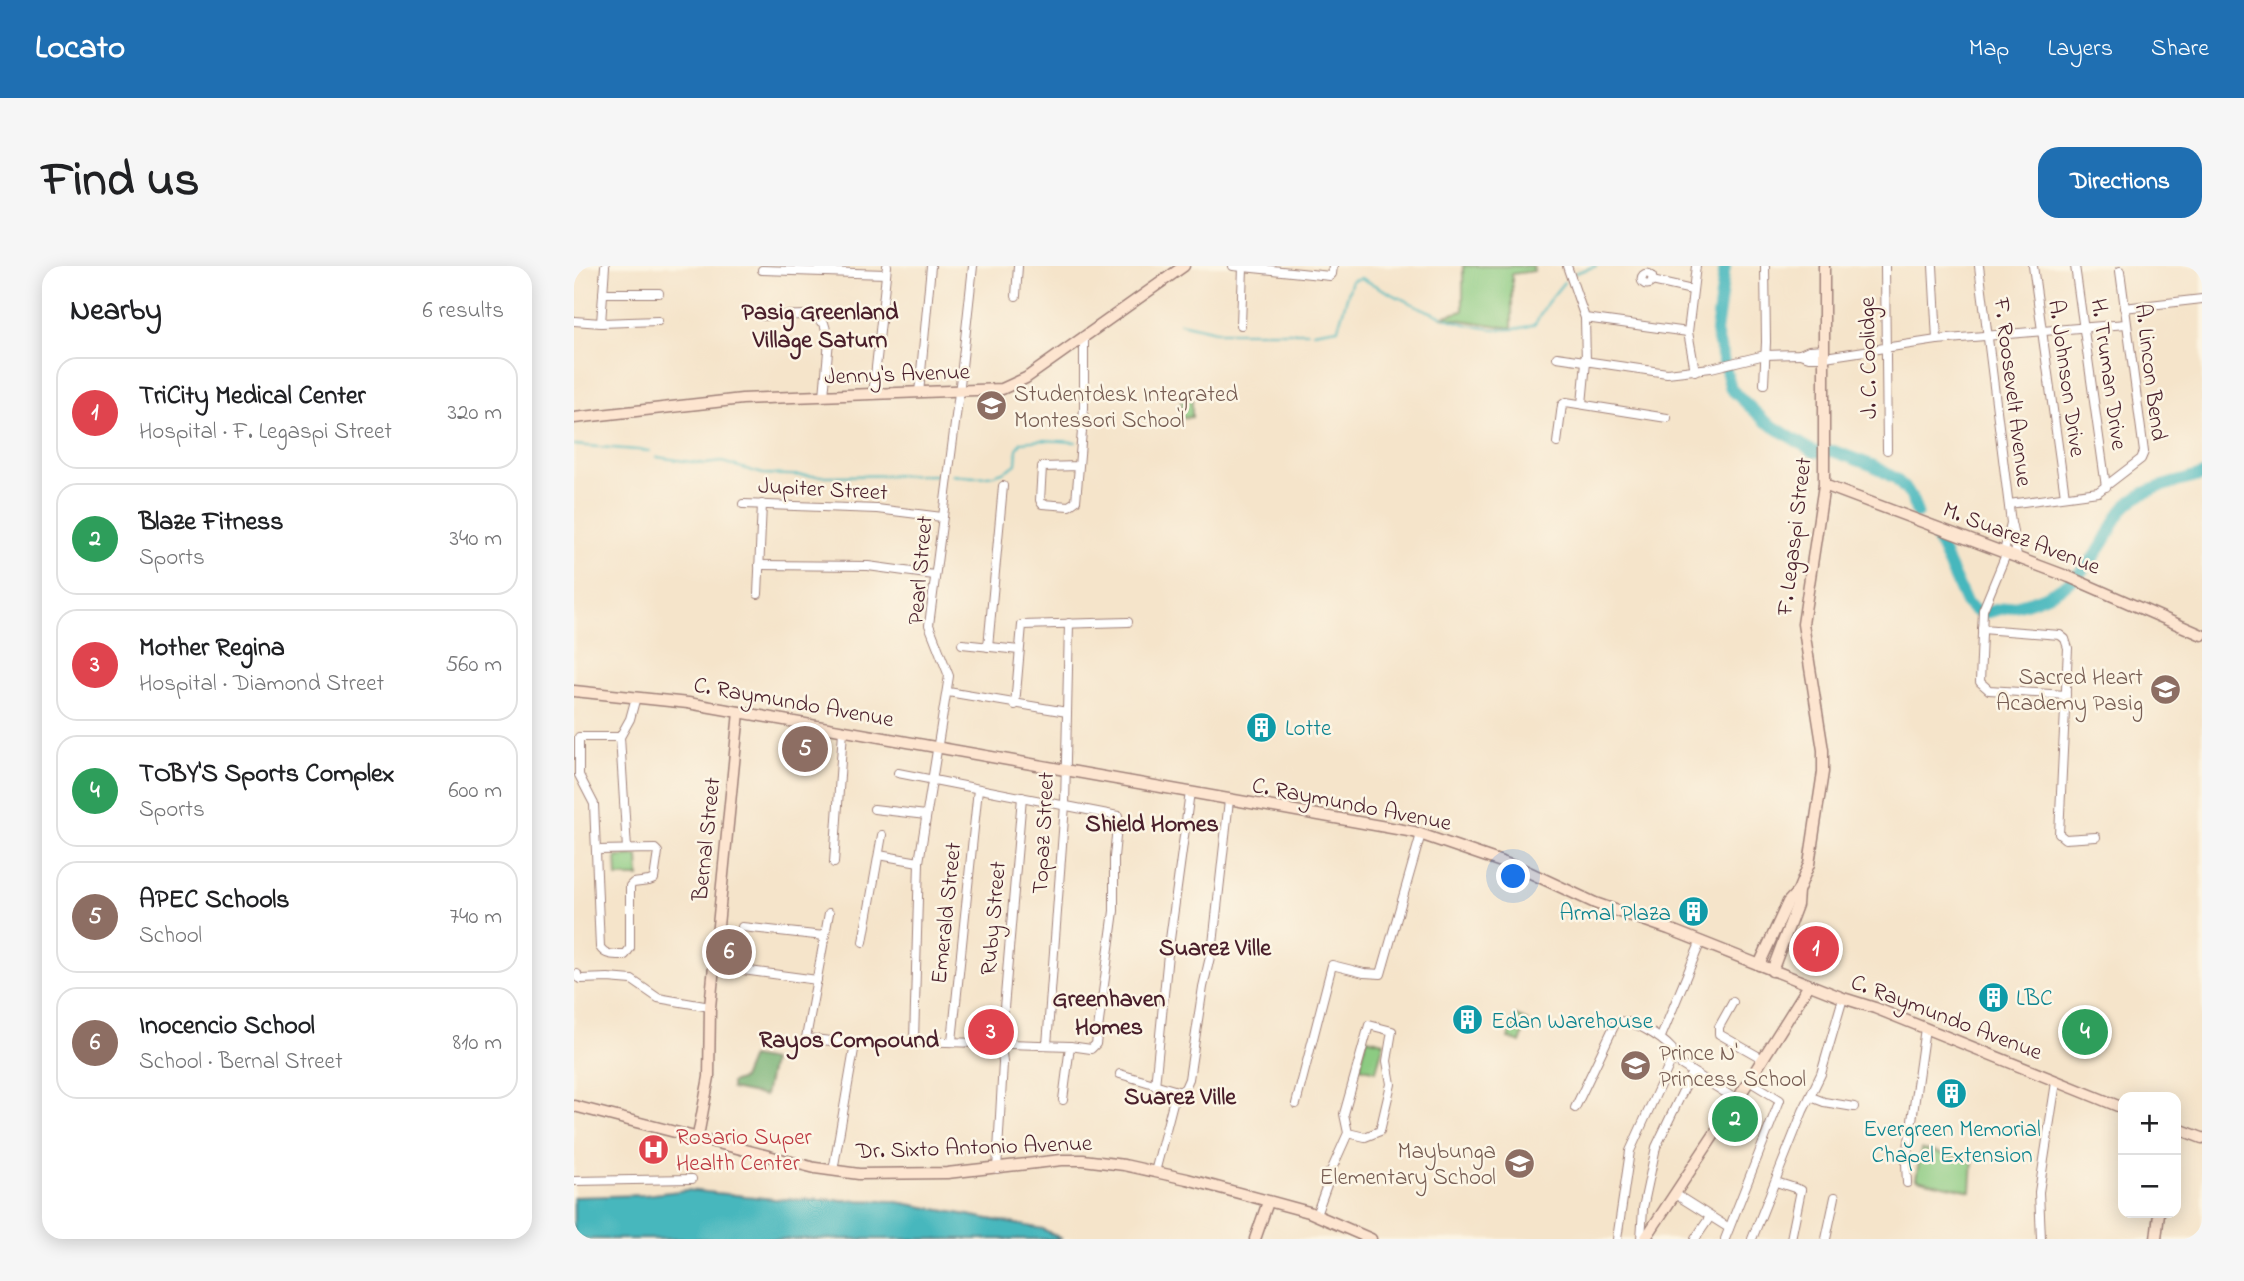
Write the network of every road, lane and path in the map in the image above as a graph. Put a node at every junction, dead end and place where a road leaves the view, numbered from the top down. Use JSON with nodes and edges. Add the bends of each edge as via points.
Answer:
{"nodes":[{"id":1,"x":605,"y":266,"type":"edge"},
{"id":2,"x":931,"y":266,"type":"edge"},
{"id":3,"x":972,"y":266,"type":"edge"},
{"id":4,"x":1018,"y":266,"type":"edge"},
{"id":5,"x":1184,"y":266,"type":"edge"},
{"id":6,"x":1233,"y":266,"type":"edge"},
{"id":7,"x":1567,"y":266,"type":"edge"},
{"id":8,"x":1696,"y":266,"type":"edge"},
{"id":9,"x":1765,"y":266,"type":"edge"},
{"id":10,"x":1824,"y":266,"type":"edge"},
{"id":11,"x":1885,"y":266,"type":"edge"},
{"id":12,"x":1933,"y":266,"type":"edge"},
{"id":13,"x":1979,"y":266,"type":"edge"},
{"id":14,"x":2033,"y":266,"type":"edge"},
{"id":15,"x":2075,"y":266,"type":"edge"},
{"id":16,"x":1243,"y":267,"type":"edge"},
{"id":17,"x":1333,"y":269,"type":"edge"},
{"id":18,"x":762,"y":270,"type":"dead end"},
{"id":19,"x":886,"y":270,"type":"edge"},
{"id":20,"x":2120,"y":271,"type":"dead end"},
{"id":21,"x":1652,"y":281,"type":"dead end"},
{"id":22,"x":1692,"y":290,"type":"junction"},
{"id":23,"x":603,"y":293,"type":"junction"},
{"id":24,"x":659,"y":293,"type":"dead end"},
{"id":25,"x":1016,"y":296,"type":"dead end"},
{"id":26,"x":2202,"y":299,"type":"edge"},
{"id":27,"x":2124,"y":308,"type":"junction"},
{"id":28,"x":760,"y":316,"type":"dead end"},
{"id":29,"x":1585,"y":318,"type":"junction"},
{"id":30,"x":574,"y":321,"type":"edge"},
{"id":31,"x":658,"y":321,"type":"dead end"},
{"id":32,"x":601,"y":323,"type":"junction"},
{"id":33,"x":2126,"y":324,"type":"junction"},
{"id":34,"x":1241,"y":325,"type":"dead end"},
{"id":35,"x":2084,"y":327,"type":"junction"},
{"id":36,"x":2042,"y":330,"type":"junction"},
{"id":37,"x":1688,"y":332,"type":"junction"},
{"id":38,"x":1084,"y":336,"type":"junction"},
{"id":39,"x":1986,"y":336,"type":"junction"},
{"id":40,"x":1937,"y":340,"type":"junction"},
{"id":41,"x":1860,"y":346,"type":"dead end"},
{"id":42,"x":1886,"y":347,"type":"junction"},
{"id":43,"x":1870,"y":349,"type":"junction"},
{"id":44,"x":1825,"y":353,"type":"junction"},
{"id":45,"x":1765,"y":355,"type":"junction"},
{"id":46,"x":1557,"y":356,"type":"dead end"},
{"id":47,"x":1586,"y":362,"type":"junction"},
{"id":48,"x":1695,"y":371,"type":"junction"},
{"id":49,"x":1764,"y":384,"type":"dead end"},
{"id":50,"x":959,"y":392,"type":"junction"},
{"id":51,"x":919,"y":393,"type":"junction"},
{"id":52,"x":873,"y":395,"type":"junction"},
{"id":53,"x":824,"y":396,"type":"junction"},
{"id":54,"x":1581,"y":404,"type":"junction"},
{"id":55,"x":574,"y":418,"type":"edge"},
{"id":56,"x":1667,"y":418,"type":"dead end"},
{"id":57,"x":1557,"y":443,"type":"dead end"},
{"id":58,"x":1887,"y":450,"type":"dead end"},
{"id":59,"x":1079,"y":466,"type":"junction"},
{"id":60,"x":1824,"y":485,"type":"junction"},
{"id":61,"x":1003,"y":486,"type":"dead end"},
{"id":62,"x":2106,"y":487,"type":"junction"},
{"id":63,"x":2065,"y":496,"type":"junction"},
{"id":64,"x":743,"y":504,"type":"dead end"},
{"id":65,"x":762,"y":504,"type":"junction"},
{"id":66,"x":2009,"y":504,"type":"junction"},
{"id":67,"x":942,"y":517,"type":"junction"},
{"id":68,"x":2011,"y":523,"type":"junction"},
{"id":69,"x":2009,"y":554,"type":"junction"},
{"id":70,"x":759,"y":565,"type":"junction"},
{"id":71,"x":934,"y":575,"type":"junction"},
{"id":72,"x":758,"y":594,"type":"dead end"},
{"id":73,"x":1128,"y":621,"type":"dead end"},
{"id":74,"x":1069,"y":623,"type":"junction"},
{"id":75,"x":1982,"y":624,"type":"junction"},
{"id":76,"x":2202,"y":635,"type":"edge"},
{"id":77,"x":962,"y":644,"type":"dead end"},
{"id":78,"x":988,"y":647,"type":"junction"},
{"id":79,"x":1019,"y":650,"type":"junction"},
{"id":80,"x":574,"y":691,"type":"edge"},
{"id":81,"x":948,"y":692,"type":"junction"},
{"id":82,"x":2066,"y":695,"type":"junction"},
{"id":83,"x":636,"y":696,"type":"junction"},
{"id":84,"x":1015,"y":705,"type":"junction"},
{"id":85,"x":739,"y":712,"type":"junction"},
{"id":86,"x":1067,"y":712,"type":"junction"},
{"id":87,"x":843,"y":731,"type":"junction"},
{"id":88,"x":620,"y":737,"type":"junction"},
{"id":89,"x":938,"y":747,"type":"junction"},
{"id":90,"x":1066,"y":770,"type":"junction"},
{"id":91,"x":898,"y":773,"type":"dead end"},
{"id":92,"x":933,"y":781,"type":"junction"},
{"id":93,"x":978,"y":789,"type":"junction"},
{"id":94,"x":1190,"y":792,"type":"junction"},
{"id":95,"x":1022,"y":797,"type":"junction"},
{"id":96,"x":1228,"y":800,"type":"junction"},
{"id":97,"x":1065,"y":804,"type":"junction"},
{"id":98,"x":874,"y":809,"type":"dead end"},
{"id":99,"x":926,"y":815,"type":"junction"},
{"id":100,"x":1421,"y":834,"type":"junction"},
{"id":101,"x":882,"y":835,"type":"dead end"},
{"id":102,"x":2096,"y":837,"type":"dead end"},
{"id":103,"x":627,"y":849,"type":"junction"},
{"id":104,"x":597,"y":850,"type":"junction"},
{"id":105,"x":879,"y":855,"type":"junction"},
{"id":106,"x":919,"y":862,"type":"junction"},
{"id":107,"x":834,"y":863,"type":"dead end"},
{"id":108,"x":1798,"y":891,"type":"junction"},
{"id":109,"x":829,"y":913,"type":"dead end"},
{"id":110,"x":743,"y":927,"type":"dead end"},
{"id":111,"x":824,"y":936,"type":"junction"},
{"id":112,"x":1701,"y":941,"type":"junction"},
{"id":113,"x":863,"y":942,"type":"dead end"},
{"id":114,"x":1759,"y":965,"type":"junction"},
{"id":115,"x":713,"y":966,"type":"junction"},
{"id":116,"x":1772,"y":971,"type":"junction"},
{"id":117,"x":577,"y":974,"type":"dead end"},
{"id":118,"x":817,"y":980,"type":"junction"},
{"id":119,"x":1809,"y":985,"type":"junction"},
{"id":120,"x":1843,"y":998,"type":"junction"},
{"id":121,"x":1733,"y":1002,"type":"dead end"},
{"id":122,"x":710,"y":1007,"type":"junction"},
{"id":123,"x":1925,"y":1028,"type":"junction"},
{"id":124,"x":1661,"y":1037,"type":"junction"},
{"id":125,"x":952,"y":1041,"type":"junction"},
{"id":126,"x":1001,"y":1042,"type":"junction"},
{"id":127,"x":1047,"y":1045,"type":"junction"},
{"id":128,"x":1070,"y":1046,"type":"junction"},
{"id":129,"x":1673,"y":1057,"type":"junction"},
{"id":130,"x":1763,"y":1059,"type":"junction"},
{"id":131,"x":1692,"y":1072,"type":"junction"},
{"id":132,"x":1120,"y":1074,"type":"dead end"},
{"id":133,"x":1749,"y":1081,"type":"junction"},
{"id":134,"x":2056,"y":1082,"type":"junction"},
{"id":135,"x":1155,"y":1086,"type":"junction"},
{"id":136,"x":1181,"y":1091,"type":"junction"},
{"id":137,"x":1811,"y":1097,"type":"junction"},
{"id":138,"x":1063,"y":1100,"type":"dead end"},
{"id":139,"x":1737,"y":1100,"type":"junction"},
{"id":140,"x":1296,"y":1104,"type":"dead end"},
{"id":141,"x":574,"y":1106,"type":"edge"},
{"id":142,"x":2118,"y":1106,"type":"edge"},
{"id":143,"x":1854,"y":1107,"type":"dead end"},
{"id":144,"x":1575,"y":1108,"type":"dead end"},
{"id":145,"x":2181,"y":1130,"type":"edge"},
{"id":146,"x":1348,"y":1133,"type":"junction"},
{"id":147,"x":698,"y":1136,"type":"junction"},
{"id":148,"x":2202,"y":1138,"type":"edge"},
{"id":149,"x":998,"y":1169,"type":"junction"},
{"id":150,"x":833,"y":1171,"type":"junction"},
{"id":151,"x":1156,"y":1171,"type":"junction"},
{"id":152,"x":692,"y":1179,"type":"dead end"},
{"id":153,"x":574,"y":1181,"type":"edge"},
{"id":154,"x":1776,"y":1182,"type":"junction"},
{"id":155,"x":1907,"y":1183,"type":"dead end"},
{"id":156,"x":1675,"y":1194,"type":"junction"},
{"id":157,"x":1835,"y":1197,"type":"dead end"},
{"id":158,"x":1268,"y":1202,"type":"junction"},
{"id":159,"x":1316,"y":1215,"type":"junction"},
{"id":160,"x":1710,"y":1217,"type":"junction"},
{"id":161,"x":2158,"y":1218,"type":"edge"},
{"id":162,"x":1729,"y":1228,"type":"junction"},
{"id":163,"x":1255,"y":1239,"type":"edge"},
{"id":164,"x":1371,"y":1239,"type":"edge"},
{"id":165,"x":1617,"y":1239,"type":"edge"},
{"id":166,"x":1643,"y":1239,"type":"edge"},
{"id":167,"x":1695,"y":1239,"type":"edge"},
{"id":168,"x":1725,"y":1239,"type":"edge"},
{"id":169,"x":1752,"y":1239,"type":"edge"},
{"id":170,"x":1791,"y":1239,"type":"edge"},
{"id":171,"x":1826,"y":1239,"type":"edge"},
{"id":172,"x":2040,"y":1239,"type":"edge"},
{"id":173,"x":2156,"y":1239,"type":"edge"}],
"edges":[{"from":1,"to":23,"type":"street"},
{"from":2,"to":51,"type":"street"},
{"from":3,"to":50,"type":"street","name":"Pearl Street"},
{"from":4,"to":25,"type":"street"},
{"from":5,"to":38,"type":"main road","name":"Jenny's Avenue"},
{"from":6,"to":16,"type":"street"},
{"from":7,"to":29,"type":"street"},
{"from":8,"to":22,"type":"street"},
{"from":9,"to":45,"type":"street"},
{"from":10,"to":44,"type":"main road","name":"F. Legaspi Street"},
{"from":11,"to":42,"type":"street","name":"J. C. Coolidge"},
{"from":12,"to":40,"type":"street"},
{"from":13,"to":39,"type":"street","name":"F. Roosevelt Avenue"},
{"from":14,"to":36,"type":"street","name":"A. Johnson Drive"},
{"from":15,"to":35,"type":"street","name":"H. Truman Drive"},
{"from":16,"to":17,"type":"street","via":[[1330,276]]},
{"from":16,"to":34,"type":"street"},
{"from":18,"to":19,"type":"street"},
{"from":19,"to":52,"type":"street"},
{"from":20,"to":27,"type":"street","name":"A. Lincon Bend"},
{"from":21,"to":22,"type":"street"},
{"from":22,"to":37,"type":"street"},
{"from":23,"to":24,"type":"street"},
{"from":23,"to":32,"type":"street"},
{"from":26,"to":27,"type":"street"},
{"from":27,"to":33,"type":"street","name":"A. Lincon Bend"},
{"from":28,"to":53,"type":"street","via":[[810,315],[824,323],[829,340]]},
{"from":29,"to":37,"type":"street"},
{"from":29,"to":47,"type":"street"},
{"from":30,"to":32,"type":"street"},
{"from":31,"to":32,"type":"street"},
{"from":33,"to":35,"type":"street"},
{"from":33,"to":62,"type":"street","name":"A. Lincon Bend","via":[[2144,452]]},
{"from":35,"to":36,"type":"street"},
{"from":35,"to":62,"type":"street","name":"H. Truman Drive"},
{"from":36,"to":39,"type":"street"},
{"from":36,"to":63,"type":"street","name":"A. Johnson Drive"},
{"from":37,"to":48,"type":"street"},
{"from":38,"to":50,"type":"main road","name":"Jenny's Avenue","via":[[1020,382],[1002,389]]},
{"from":38,"to":59,"type":"street"},
{"from":39,"to":40,"type":"street"},
{"from":39,"to":66,"type":"street","name":"F. Roosevelt Avenue"},
{"from":40,"to":42,"type":"street"},
{"from":41,"to":43,"type":"street"},
{"from":42,"to":43,"type":"street"},
{"from":42,"to":58,"type":"street","name":"J. C. Coolidge"},
{"from":43,"to":44,"type":"street"},
{"from":44,"to":45,"type":"street"},
{"from":44,"to":60,"type":"main road","name":"F. Legaspi Street"},
{"from":45,"to":48,"type":"street"},
{"from":45,"to":49,"type":"street"},
{"from":46,"to":47,"type":"street"},
{"from":47,"to":48,"type":"street","via":[[1641,371]]},
{"from":47,"to":54,"type":"street"},
{"from":50,"to":51,"type":"main road","name":"Jenny's Avenue"},
{"from":50,"to":67,"type":"street","name":"Pearl Street"},
{"from":51,"to":52,"type":"main road","name":"Jenny's Avenue"},
{"from":52,"to":53,"type":"main road","name":"Jenny's Avenue"},
{"from":53,"to":55,"type":"main road","name":"Jenny's Avenue","via":[[742,399]]},
{"from":54,"to":56,"type":"street"},
{"from":54,"to":57,"type":"street","via":[[1563,402]]},
{"from":59,"to":59,"type":"street","via":[[1076,501],[1069,506],[1042,503],[1042,467]]},
{"from":60,"to":69,"type":"main road","name":"M. Suarez Avenue"},
{"from":60,"to":108,"type":"main road","name":"F. Legaspi Street","via":[[1803,624],[1823,772],[1809,864]]},
{"from":61,"to":78,"type":"street"},
{"from":62,"to":63,"type":"street","name":"A. Lincon Bend"},
{"from":63,"to":66,"type":"street","name":"A. Lincon Bend"},
{"from":64,"to":65,"type":"street","name":"Jupiter Street"},
{"from":65,"to":67,"type":"street","name":"Jupiter Street"},
{"from":65,"to":70,"type":"street"},
{"from":66,"to":68,"type":"street","name":"F. Roosevelt Avenue"},
{"from":67,"to":71,"type":"street","name":"Pearl Street"},
{"from":68,"to":69,"type":"street","name":"F. Roosevelt Avenue"},
{"from":68,"to":69,"type":"street","name":"F. Roosevelt Avenue"},
{"from":69,"to":75,"type":"street","via":[[1983,610]]},
{"from":69,"to":76,"type":"main road","name":"M. Suarez Avenue"},
{"from":70,"to":71,"type":"street","via":[[868,566]]},
{"from":70,"to":72,"type":"street"},
{"from":71,"to":81,"type":"street","name":"Pearl Street","via":[[929,627],[948,671]]},
{"from":73,"to":74,"type":"street"},
{"from":74,"to":79,"type":"street","via":[[1025,624],[1020,628]]},
{"from":74,"to":86,"type":"street","name":"Topaz Street"},
{"from":75,"to":82,"type":"street","via":[[2063,636],[2068,648]]},
{"from":75,"to":82,"type":"street","via":[[1980,682],[1984,687]]},
{"from":77,"to":78,"type":"street"},
{"from":78,"to":79,"type":"street"},
{"from":79,"to":84,"type":"street"},
{"from":80,"to":83,"type":"main road","name":"C. Raymundo Avenue"},
{"from":81,"to":84,"type":"street"},
{"from":81,"to":89,"type":"street","name":"Pearl Street"},
{"from":82,"to":102,"type":"street","via":[[2059,834],[2065,839]]},
{"from":83,"to":85,"type":"main road","name":"C. Raymundo Avenue"},
{"from":83,"to":88,"type":"street"},
{"from":84,"to":86,"type":"street"},
{"from":85,"to":87,"type":"main road","name":"C. Raymundo Avenue"},
{"from":85,"to":115,"type":"main road","name":"Bernal Street"},
{"from":86,"to":90,"type":"street","name":"Topaz Street"},
{"from":87,"to":89,"type":"main road","name":"C. Raymundo Avenue"},
{"from":87,"to":107,"type":"street"},
{"from":88,"to":103,"type":"street"},
{"from":88,"to":104,"type":"street","via":[[579,737],[579,775],[594,804]]},
{"from":89,"to":90,"type":"main road","name":"C. Raymundo Avenue"},
{"from":89,"to":92,"type":"street","name":"Pearl Street"},
{"from":90,"to":94,"type":"main road","name":"C. Raymundo Avenue"},
{"from":90,"to":97,"type":"street","name":"Topaz Street"},
{"from":91,"to":92,"type":"street"},
{"from":92,"to":93,"type":"street"},
{"from":92,"to":99,"type":"street","name":"Pearl Street"},
{"from":93,"to":95,"type":"street"},
{"from":93,"to":125,"type":"street","name":"Emerald Street"},
{"from":94,"to":96,"type":"main road","name":"C. Raymundo Avenue"},
{"from":94,"to":135,"type":"street"},
{"from":95,"to":97,"type":"street"},
{"from":95,"to":126,"type":"street","name":"Ruby Street"},
{"from":96,"to":100,"type":"main road","name":"C. Raymundo Avenue"},
{"from":96,"to":136,"type":"street","via":[[1213,944],[1189,1079]]},
{"from":97,"to":127,"type":"street","name":"Topaz Street"},
{"from":97,"to":128,"type":"street","via":[[1118,816],[1114,911],[1094,1048]]},
{"from":98,"to":99,"type":"street"},
{"from":99,"to":106,"type":"street","name":"Pearl Street"},
{"from":100,"to":112,"type":"main road","name":"C. Raymundo Avenue","via":[[1531,872],[1595,903]]},
{"from":100,"to":140,"type":"street","via":[[1381,974],[1332,965]]},
{"from":101,"to":105,"type":"street"},
{"from":103,"to":104,"type":"street"},
{"from":103,"to":104,"type":"street","via":[[658,852],[654,879],[630,886],[630,948],[625,955],[606,953],[600,947]]},
{"from":105,"to":106,"type":"street"},
{"from":105,"to":113,"type":"street"},
{"from":106,"to":125,"type":"street","name":"Pearl Street","via":[[914,1041]]},
{"from":108,"to":114,"type":"main road","name":"F. Legaspi Street","via":[[1788,902]]},
{"from":108,"to":116,"type":"main road","name":"F. Legaspi Street"},
{"from":109,"to":111,"type":"street"},
{"from":110,"to":111,"type":"street"},
{"from":111,"to":118,"type":"street"},
{"from":112,"to":114,"type":"main road","name":"C. Raymundo Avenue"},
{"from":112,"to":124,"type":"street"},
{"from":114,"to":116,"type":"main road","name":"C. Raymundo Avenue"},
{"from":115,"to":118,"type":"street"},
{"from":115,"to":122,"type":"main road","name":"Bernal Street"},
{"from":116,"to":119,"type":"main road","name":"C. Raymundo Avenue"},
{"from":117,"to":122,"type":"street","via":[[581,979],[632,980],[658,998]]},
{"from":118,"to":150,"type":"street","via":[[806,1038],[855,1044]]},
{"from":119,"to":120,"type":"main road","name":"C. Raymundo Avenue"},
{"from":119,"to":130,"type":"main road"},
{"from":120,"to":123,"type":"main road","name":"C. Raymundo Avenue"},
{"from":120,"to":137,"type":"street"},
{"from":121,"to":130,"type":"street","via":[[1719,1034]]},
{"from":122,"to":147,"type":"main road","name":"Bernal Street","via":[[709,1077]]},
{"from":123,"to":134,"type":"main road","name":"C. Raymundo Avenue"},
{"from":123,"to":155,"type":"street"},
{"from":124,"to":129,"type":"street"},
{"from":124,"to":144,"type":"street","via":[[1624,1020],[1616,1022]]},
{"from":125,"to":126,"type":"street"},
{"from":126,"to":127,"type":"street"},
{"from":126,"to":149,"type":"street","name":"Ruby Street"},
{"from":127,"to":128,"type":"street"},
{"from":128,"to":138,"type":"street"},
{"from":129,"to":131,"type":"street"},
{"from":129,"to":165,"type":"street","via":[[1630,1151]]},
{"from":130,"to":133,"type":"main road"},
{"from":131,"to":139,"type":"street"},
{"from":131,"to":166,"type":"street","via":[[1656,1147],[1643,1208]]},
{"from":132,"to":135,"type":"street"},
{"from":133,"to":139,"type":"main road"},
{"from":133,"to":162,"type":"street","via":[[1780,1100]]},
{"from":134,"to":142,"type":"main road","name":"C. Raymundo Avenue"},
{"from":134,"to":172,"type":"street","via":[[2039,1192]]},
{"from":135,"to":136,"type":"street"},
{"from":136,"to":151,"type":"street","via":[[1175,1095]]},
{"from":137,"to":143,"type":"street"},
{"from":137,"to":154,"type":"street"},
{"from":139,"to":156,"type":"main road"},
{"from":141,"to":147,"type":"main road","name":"Dr. Sixto Antonio Avenue"},
{"from":145,"to":148,"type":"main road"},
{"from":146,"to":146,"type":"street","via":[[1344,1114],[1369,1025],[1392,1031],[1387,1061],[1391,1084],[1380,1131],[1365,1137]]},
{"from":146,"to":159,"type":"street","via":[[1324,1177]]},
{"from":147,"to":150,"type":"main road","name":"Dr. Sixto Antonio Avenue"},
{"from":149,"to":150,"type":"main road","name":"Dr. Sixto Antonio Avenue","via":[[894,1174]]},
{"from":149,"to":151,"type":"main road","name":"Dr. Sixto Antonio Avenue","via":[[1083,1160]]},
{"from":151,"to":158,"type":"main road","name":"Dr. Sixto Antonio Avenue"},
{"from":152,"to":153,"type":"street"},
{"from":154,"to":169,"type":"street"},
{"from":154,"to":170,"type":"street","via":[[1801,1190]]},
{"from":156,"to":160,"type":"street"},
{"from":156,"to":166,"type":"main road"},
{"from":157,"to":171,"type":"street"},
{"from":158,"to":159,"type":"main road","name":"Dr. Sixto Antonio Avenue"},
{"from":158,"to":163,"type":"main road"},
{"from":159,"to":164,"type":"main road","name":"Dr. Sixto Antonio Avenue"},
{"from":160,"to":162,"type":"street"},
{"from":160,"to":167,"type":"street"},
{"from":161,"to":173,"type":"main road"},
{"from":162,"to":168,"type":"street"}]}
